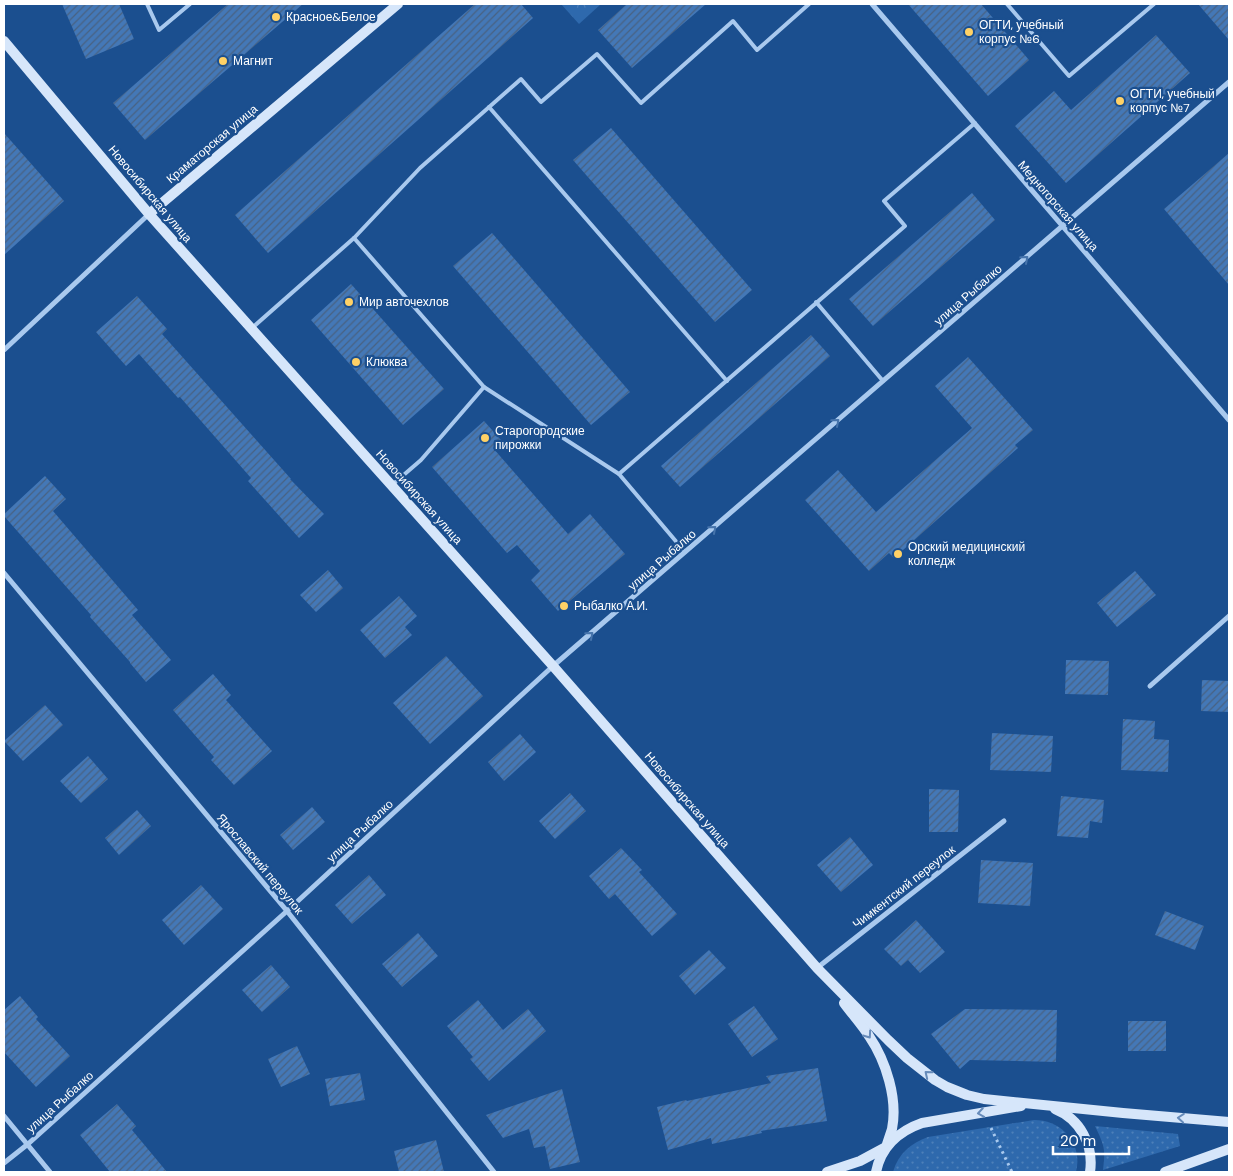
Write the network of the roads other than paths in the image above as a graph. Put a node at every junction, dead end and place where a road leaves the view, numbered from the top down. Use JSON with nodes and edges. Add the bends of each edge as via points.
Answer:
{"nodes":[{"id":1,"x":147,"y":4,"type":"edge"},
{"id":2,"x":190,"y":4,"type":"edge"},
{"id":3,"x":398,"y":4,"type":"edge"},
{"id":4,"x":809,"y":4,"type":"edge"},
{"id":5,"x":872,"y":4,"type":"edge"},
{"id":6,"x":1007,"y":4,"type":"edge"},
{"id":7,"x":1154,"y":4,"type":"edge"},
{"id":8,"x":4,"y":41,"type":"edge"},
{"id":9,"x":1229,"y":82,"type":"edge"},
{"id":10,"x":489,"y":107,"type":"junction"},
{"id":11,"x":974,"y":123,"type":"junction"},
{"id":12,"x":149,"y":214,"type":"junction"},
{"id":13,"x":1062,"y":226,"type":"junction"},
{"id":14,"x":354,"y":238,"type":"junction"},
{"id":15,"x":816,"y":302,"type":"junction"},
{"id":16,"x":252,"y":329,"type":"junction"},
{"id":17,"x":4,"y":350,"type":"edge"},
{"id":18,"x":727,"y":381,"type":"junction"},
{"id":19,"x":883,"y":381,"type":"junction"},
{"id":20,"x":484,"y":387,"type":"junction"},
{"id":21,"x":1229,"y":420,"type":"edge"},
{"id":22,"x":619,"y":474,"type":"junction"},
{"id":23,"x":392,"y":485,"type":"junction"},
{"id":24,"x":685,"y":552,"type":"junction"},
{"id":25,"x":4,"y":573,"type":"edge"},
{"id":26,"x":1229,"y":616,"type":"edge"},
{"id":27,"x":553,"y":666,"type":"junction"},
{"id":28,"x":1150,"y":686,"type":"dead end"},
{"id":29,"x":1004,"y":821,"type":"dead end"},
{"id":30,"x":287,"y":912,"type":"junction"},
{"id":31,"x":817,"y":968,"type":"junction"},
{"id":32,"x":1040,"y":1105,"type":"junction"},
{"id":33,"x":4,"y":1116,"type":"edge"},
{"id":34,"x":1229,"y":1122,"type":"edge"},
{"id":35,"x":28,"y":1144,"type":"junction"},
{"id":36,"x":886,"y":1147,"type":"junction"},
{"id":37,"x":1229,"y":1149,"type":"edge"},
{"id":38,"x":4,"y":1163,"type":"edge"},
{"id":39,"x":50,"y":1172,"type":"edge"},
{"id":40,"x":494,"y":1172,"type":"edge"},
{"id":41,"x":827,"y":1172,"type":"edge"},
{"id":42,"x":876,"y":1172,"type":"edge"},
{"id":43,"x":1090,"y":1172,"type":"edge"},
{"id":44,"x":1165,"y":1172,"type":"edge"}],
"edges":[{"from":1,"to":2,"type":"lane","via":[[159,30]]},
{"from":3,"to":12,"type":"main road","name":"Краматорская улица"},
{"from":4,"to":10,"type":"lane","via":[[757,50],[733,21],[641,103],[597,54],[541,102],[521,79]]},
{"from":5,"to":11,"type":"street","name":"Медногорская улица"},
{"from":6,"to":7,"type":"lane","via":[[1069,76]]},
{"from":8,"to":12,"type":"main road","name":"Новосибирская улица"},
{"from":9,"to":13,"type":"street","name":"улица Рыбалко"},
{"from":10,"to":14,"type":"lane","via":[[420,168]]},
{"from":10,"to":18,"type":"lane"},
{"from":11,"to":13,"type":"street","name":"Медногорская улица"},
{"from":11,"to":15,"type":"lane","via":[[884,201],[905,226]]},
{"from":12,"to":16,"type":"main road","name":"Новосибирская улица"},
{"from":12,"to":17,"type":"street","name":"Краматорская улица"},
{"from":19,"to":13,"type":"street","name":"улица Рыбалко","one_way":true},
{"from":13,"to":21,"type":"street","name":"Медногорская улица"},
{"from":14,"to":16,"type":"lane"},
{"from":14,"to":20,"type":"lane"},
{"from":15,"to":18,"type":"lane"},
{"from":15,"to":19,"type":"lane"},
{"from":16,"to":23,"type":"main road","name":"Новосибирская улица"},
{"from":18,"to":22,"type":"lane"},
{"from":24,"to":19,"type":"street","name":"улица Рыбалко","one_way":true},
{"from":20,"to":22,"type":"lane"},
{"from":20,"to":23,"type":"lane","via":[[422,460]]},
{"from":22,"to":24,"type":"lane"},
{"from":23,"to":27,"type":"main road","name":"Новосибирская улица"},
{"from":27,"to":24,"type":"street","name":"улица Рыбалко","one_way":true},
{"from":25,"to":30,"type":"street","name":"Ярославский переулок"},
{"from":26,"to":28,"type":"street"},
{"from":27,"to":30,"type":"street","name":"улица Рыбалко"},
{"from":27,"to":31,"type":"main road","name":"Новосибирская улица"},
{"from":29,"to":31,"type":"street","name":"Чимкентский переулок"},
{"from":30,"to":35,"type":"street","name":"улица Рыбалко"},
{"from":30,"to":40,"type":"street","name":"Ярославский переулок"},
{"from":32,"to":31,"type":"main road","one_way":true,"via":[[984,1099],[941,1083],[907,1058]]},
{"from":31,"to":36,"type":"main road","one_way":true,"via":[[869,1036],[883,1063],[891,1090],[893,1115]]},
{"from":34,"to":32,"type":"main road","one_way":true},
{"from":32,"to":36,"type":"main road","one_way":true,"via":[[922,1123],[903,1131]]},
{"from":32,"to":43,"type":"main road","via":[[1060,1111],[1078,1126],[1089,1146]]},
{"from":33,"to":35,"type":"street"},
{"from":35,"to":38,"type":"street","name":"улица Рыбалко"},
{"from":35,"to":39,"type":"street"},
{"from":36,"to":41,"type":"main road","via":[[860,1161]]},
{"from":36,"to":42,"type":"main road"},
{"from":37,"to":44,"type":"main road"}]}
